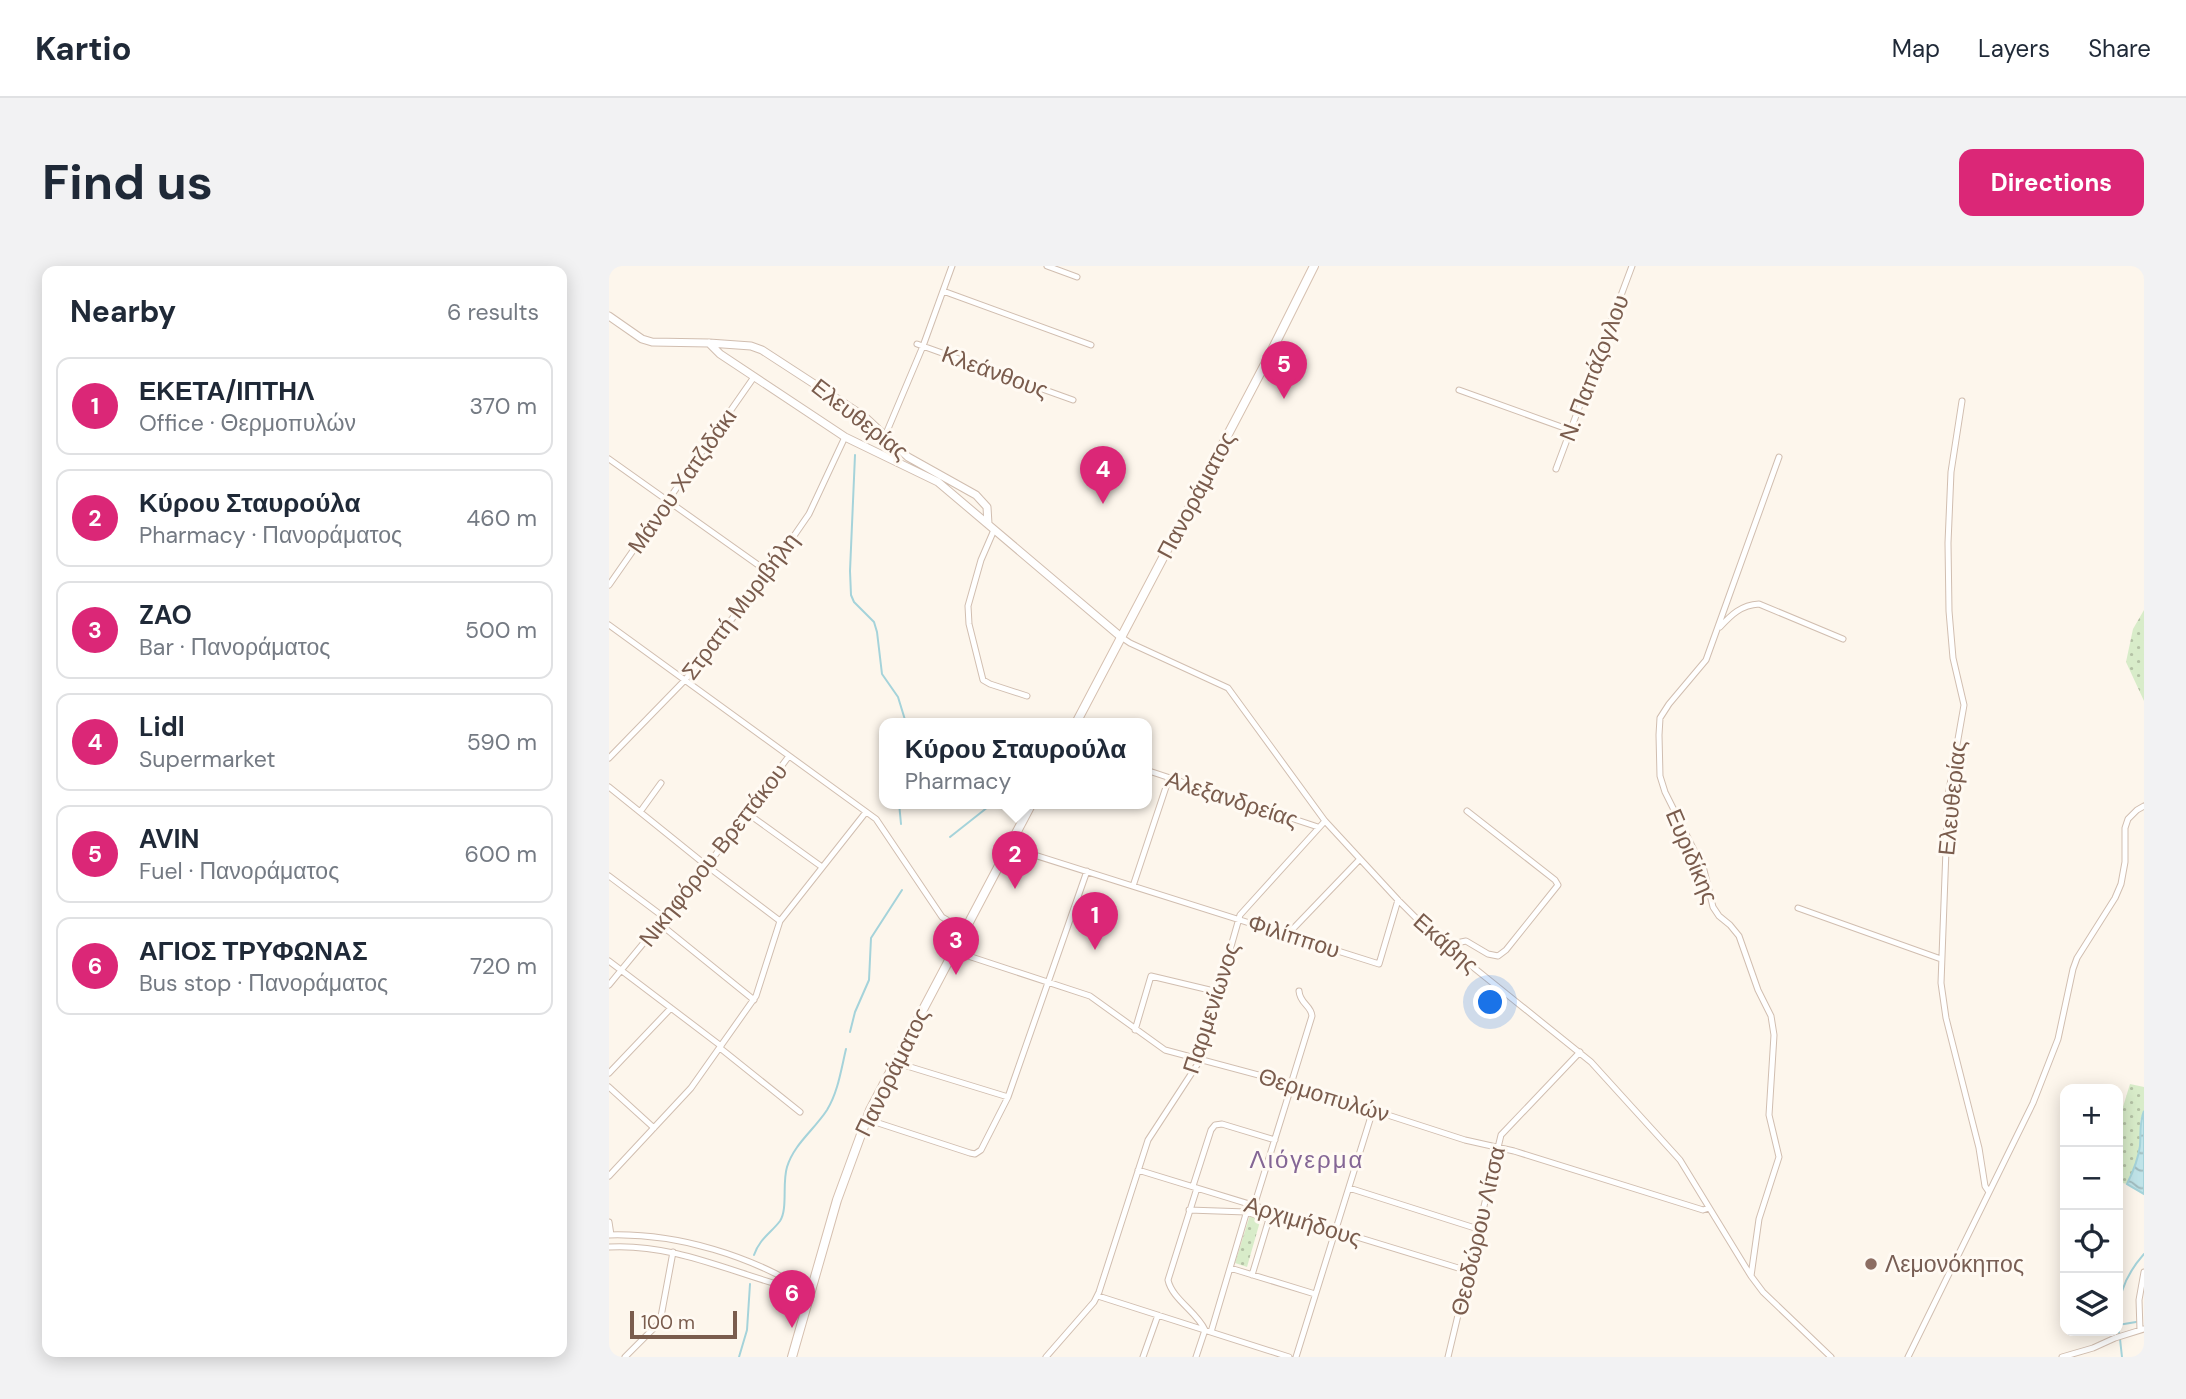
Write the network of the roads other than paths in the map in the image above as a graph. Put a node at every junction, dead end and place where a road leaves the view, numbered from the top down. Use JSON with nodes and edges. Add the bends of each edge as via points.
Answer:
{"nodes":[{"id":1,"x":952,"y":266,"type":"edge"},
{"id":2,"x":1047,"y":266,"type":"edge"},
{"id":3,"x":1314,"y":266,"type":"edge"},
{"id":4,"x":1632,"y":266,"type":"edge"},
{"id":5,"x":1077,"y":277,"type":"dead end"},
{"id":6,"x":943,"y":291,"type":"junction"},
{"id":7,"x":609,"y":316,"type":"edge"},
{"id":8,"x":709,"y":343,"type":"junction"},
{"id":9,"x":920,"y":345,"type":"junction"},
{"id":10,"x":1091,"y":345,"type":"dead end"},
{"id":11,"x":754,"y":377,"type":"junction"},
{"id":12,"x":1459,"y":390,"type":"dead end"},
{"id":13,"x":1073,"y":400,"type":"dead end"},
{"id":14,"x":1962,"y":401,"type":"dead end"},
{"id":15,"x":1570,"y":430,"type":"junction"},
{"id":16,"x":885,"y":436,"type":"junction"},
{"id":17,"x":845,"y":437,"type":"junction"},
{"id":18,"x":1779,"y":457,"type":"dead end"},
{"id":19,"x":609,"y":459,"type":"edge"},
{"id":20,"x":1556,"y":469,"type":"dead end"},
{"id":21,"x":669,"y":501,"type":"junction"},
{"id":22,"x":991,"y":526,"type":"junction"},
{"id":23,"x":768,"y":572,"type":"junction"},
{"id":24,"x":609,"y":585,"type":"edge"},
{"id":25,"x":609,"y":625,"type":"edge"},
{"id":26,"x":1718,"y":630,"type":"junction"},
{"id":27,"x":1121,"y":637,"type":"junction"},
{"id":28,"x":1843,"y":639,"type":"dead end"},
{"id":29,"x":685,"y":680,"type":"junction"},
{"id":30,"x":1027,"y":696,"type":"dead end"},
{"id":31,"x":1079,"y":718,"type":"edge"},
{"id":32,"x":789,"y":756,"type":"junction"},
{"id":33,"x":609,"y":758,"type":"edge"},
{"id":34,"x":1152,"y":772,"type":"edge"},
{"id":35,"x":1169,"y":778,"type":"junction"},
{"id":36,"x":661,"y":783,"type":"dead end"},
{"id":37,"x":609,"y":787,"type":"edge"},
{"id":38,"x":2144,"y":806,"type":"edge"},
{"id":39,"x":1029,"y":809,"type":"edge"},
{"id":40,"x":1467,"y":811,"type":"dead end"},
{"id":41,"x":640,"y":812,"type":"junction"},
{"id":42,"x":866,"y":812,"type":"junction"},
{"id":43,"x":747,"y":813,"type":"junction"},
{"id":44,"x":1325,"y":821,"type":"junction"},
{"id":45,"x":1318,"y":827,"type":"junction"},
{"id":46,"x":1009,"y":847,"type":"junction"},
{"id":47,"x":1360,"y":859,"type":"junction"},
{"id":48,"x":707,"y":866,"type":"junction"},
{"id":49,"x":823,"y":867,"type":"junction"},
{"id":50,"x":1087,"y":871,"type":"junction"},
{"id":51,"x":609,"y":876,"type":"edge"},
{"id":52,"x":1133,"y":886,"type":"junction"},
{"id":53,"x":1398,"y":900,"type":"junction"},
{"id":54,"x":1798,"y":908,"type":"dead end"},
{"id":55,"x":1239,"y":918,"type":"junction"},
{"id":56,"x":780,"y":920,"type":"junction"},
{"id":57,"x":662,"y":921,"type":"junction"},
{"id":58,"x":964,"y":930,"type":"junction"},
{"id":59,"x":1288,"y":934,"type":"junction"},
{"id":60,"x":1452,"y":950,"type":"junction"},
{"id":61,"x":952,"y":951,"type":"junction"},
{"id":62,"x":1941,"y":959,"type":"junction"},
{"id":63,"x":609,"y":961,"type":"edge"},
{"id":64,"x":622,"y":971,"type":"junction"},
{"id":65,"x":1048,"y":981,"type":"junction"},
{"id":66,"x":609,"y":985,"type":"edge"},
{"id":67,"x":1299,"y":991,"type":"dead end"},
{"id":68,"x":1218,"y":992,"type":"junction"},
{"id":69,"x":754,"y":1000,"type":"junction"},
{"id":70,"x":671,"y":1008,"type":"junction"},
{"id":71,"x":1135,"y":1030,"type":"junction"},
{"id":72,"x":720,"y":1047,"type":"junction"},
{"id":73,"x":1580,"y":1052,"type":"junction"},
{"id":74,"x":1199,"y":1060,"type":"junction"},
{"id":75,"x":894,"y":1062,"type":"junction"},
{"id":76,"x":609,"y":1073,"type":"edge"},
{"id":77,"x":1291,"y":1084,"type":"junction"},
{"id":78,"x":609,"y":1087,"type":"edge"},
{"id":79,"x":1008,"y":1097,"type":"junction"},
{"id":80,"x":1373,"y":1110,"type":"junction"},
{"id":81,"x":800,"y":1112,"type":"dead end"},
{"id":82,"x":866,"y":1119,"type":"junction"},
{"id":83,"x":654,"y":1128,"type":"junction"},
{"id":84,"x":1275,"y":1140,"type":"junction"},
{"id":85,"x":1497,"y":1148,"type":"junction"},
{"id":86,"x":1138,"y":1170,"type":"junction"},
{"id":87,"x":609,"y":1176,"type":"edge"},
{"id":88,"x":1195,"y":1187,"type":"junction"},
{"id":89,"x":1349,"y":1188,"type":"junction"},
{"id":90,"x":1989,"y":1192,"type":"junction"},
{"id":91,"x":1251,"y":1205,"type":"junction"},
{"id":92,"x":1709,"y":1209,"type":"junction"},
{"id":93,"x":1189,"y":1210,"type":"junction"},
{"id":94,"x":1246,"y":1212,"type":"junction"},
{"id":95,"x":609,"y":1222,"type":"edge"},
{"id":96,"x":1478,"y":1229,"type":"junction"},
{"id":97,"x":1335,"y":1231,"type":"junction"},
{"id":98,"x":610,"y":1235,"type":"edge"},
{"id":99,"x":609,"y":1247,"type":"edge"},
{"id":100,"x":673,"y":1252,"type":"junction"},
{"id":101,"x":1230,"y":1268,"type":"junction"},
{"id":102,"x":1468,"y":1272,"type":"junction"},
{"id":103,"x":2144,"y":1272,"type":"edge"},
{"id":104,"x":1252,"y":1275,"type":"junction"},
{"id":105,"x":1751,"y":1276,"type":"junction"},
{"id":106,"x":810,"y":1293,"type":"junction"},
{"id":107,"x":1315,"y":1294,"type":"junction"},
{"id":108,"x":1098,"y":1296,"type":"junction"},
{"id":109,"x":1158,"y":1315,"type":"junction"},
{"id":110,"x":2142,"y":1330,"type":"edge"},
{"id":111,"x":1208,"y":1331,"type":"junction"},
{"id":112,"x":625,"y":1357,"type":"edge"},
{"id":113,"x":792,"y":1357,"type":"edge"},
{"id":114,"x":1046,"y":1357,"type":"edge"},
{"id":115,"x":1143,"y":1357,"type":"edge"},
{"id":116,"x":1196,"y":1357,"type":"edge"},
{"id":117,"x":1289,"y":1357,"type":"edge"},
{"id":118,"x":1296,"y":1357,"type":"edge"},
{"id":119,"x":1448,"y":1357,"type":"edge"},
{"id":120,"x":1831,"y":1357,"type":"edge"},
{"id":121,"x":1908,"y":1357,"type":"edge"},
{"id":122,"x":2062,"y":1357,"type":"edge"}],
"edges":[{"from":1,"to":6,"type":"street"},
{"from":2,"to":5,"type":"street"},
{"from":3,"to":27,"type":"main road","name":"Πανοράματος"},
{"from":4,"to":15,"type":"street","name":"Ν. Παπάζογλου"},
{"from":6,"to":9,"type":"street"},
{"from":6,"to":10,"type":"street"},
{"from":7,"to":8,"type":"street","name":"Ελευθερίας","via":[[646,341]]},
{"from":8,"to":11,"type":"street","name":"Ελευθερίας"},
{"from":8,"to":16,"type":"street","name":"Ελευθερίας","via":[[762,350],[856,411]]},
{"from":9,"to":13,"type":"street","name":"Κλεάνθους"},
{"from":9,"to":16,"type":"street"},
{"from":11,"to":17,"type":"street","name":"Ελευθερίας"},
{"from":11,"to":21,"type":"street","name":"Μάνου Χατζιδάκι"},
{"from":12,"to":15,"type":"street"},
{"from":14,"to":62,"type":"street","name":"Ελευθερίας","via":[[1951,472],[1948,542],[1952,658],[1964,705],[1948,796]]},
{"from":15,"to":20,"type":"street","name":"Ν. Παπάζογλου"},
{"from":16,"to":22,"type":"street","name":"Ελευθερίας","via":[[908,457],[980,498]]},
{"from":17,"to":22,"type":"street","name":"Ελευθερίας","via":[[938,482]]},
{"from":17,"to":23,"type":"street","name":"Στρατή Μυριβήλη","via":[[809,514]]},
{"from":18,"to":26,"type":"street","name":"Ευριδίκης"},
{"from":19,"to":21,"type":"street"},
{"from":21,"to":23,"type":"street"},
{"from":21,"to":24,"type":"street","name":"Μάνου Χατζιδάκι"},
{"from":22,"to":27,"type":"street","name":"Ελευθερίας"},
{"from":22,"to":30,"type":"street","via":[[968,606],[978,667],[983,680]]},
{"from":23,"to":29,"type":"street","name":"Στρατή Μυριβήλη"},
{"from":25,"to":29,"type":"street"},
{"from":26,"to":28,"type":"street","via":[[1734,612],[1759,604]]},
{"from":26,"to":105,"type":"street","name":"Ευριδίκης","via":[[1706,660],[1660,718],[1660,776],[1704,870],[1713,907],[1739,936],[1773,1025],[1769,1115],[1779,1157],[1759,1219]]},
{"from":27,"to":31,"type":"main road","name":"Πανοράματος"},
{"from":27,"to":44,"type":"street","name":"Εκάβης","via":[[1228,688]]},
{"from":29,"to":32,"type":"street"},
{"from":29,"to":33,"type":"street","name":"Στρατή Μυριβήλη"},
{"from":32,"to":42,"type":"street"},
{"from":32,"to":43,"type":"street","name":"Νικηφόρου Βρεττάκου"},
{"from":34,"to":35,"type":"street","name":"Αλεξανδρείας"},
{"from":35,"to":45,"type":"street","name":"Αλεξανδρείας"},
{"from":35,"to":52,"type":"street"},
{"from":36,"to":41,"type":"street"},
{"from":37,"to":41,"type":"street"},
{"from":38,"to":90,"type":"street","via":[[2128,820],[2122,884],[2077,958],[2044,1076]]},
{"from":39,"to":46,"type":"main road","name":"Πανοράματος"},
{"from":40,"to":60,"type":"street","via":[[1558,885],[1497,956],[1467,941]]},
{"from":41,"to":48,"type":"street"},
{"from":42,"to":49,"type":"street"},
{"from":42,"to":58,"type":"street","via":[[883,827],[942,917]]},
{"from":43,"to":48,"type":"street","name":"Νικηφόρου Βρεττάκου"},
{"from":43,"to":49,"type":"street"},
{"from":44,"to":45,"type":"street","name":"Παρμενίωνος"},
{"from":44,"to":47,"type":"street","name":"Εκάβης"},
{"from":45,"to":55,"type":"street","name":"Παρμενίωνος"},
{"from":46,"to":50,"type":"street","name":"Φιλίππου"},
{"from":46,"to":58,"type":"main road","name":"Πανοράματος"},
{"from":47,"to":53,"type":"street","name":"Εκάβης"},
{"from":47,"to":59,"type":"street"},
{"from":48,"to":56,"type":"street"},
{"from":48,"to":57,"type":"street","name":"Νικηφόρου Βρεττάκου"},
{"from":49,"to":56,"type":"street"},
{"from":50,"to":52,"type":"street","name":"Φιλίππου"},
{"from":50,"to":65,"type":"street"},
{"from":51,"to":57,"type":"street"},
{"from":52,"to":55,"type":"street","name":"Φιλίππου"},
{"from":53,"to":59,"type":"street","name":"Φιλίππου","via":[[1379,964]]},
{"from":53,"to":60,"type":"street","name":"Εκάβης"},
{"from":54,"to":62,"type":"street"},
{"from":55,"to":59,"type":"street","name":"Φιλίππου"},
{"from":55,"to":68,"type":"street","name":"Παρμενίωνος"},
{"from":56,"to":69,"type":"street"},
{"from":57,"to":64,"type":"street","name":"Νικηφόρου Βρεττάκου"},
{"from":57,"to":69,"type":"street"},
{"from":58,"to":61,"type":"main road","name":"Πανοράματος"},
{"from":60,"to":73,"type":"street","name":"Εκάβης"},
{"from":61,"to":65,"type":"street","name":"Θερμοπυλών"},
{"from":61,"to":75,"type":"main road","name":"Πανοράματος"},
{"from":62,"to":90,"type":"street","name":"Ελευθερίας","via":[[1945,1011]]},
{"from":63,"to":64,"type":"street"},
{"from":64,"to":66,"type":"street","name":"Νικηφόρου Βρεττάκου"},
{"from":64,"to":70,"type":"street"},
{"from":65,"to":71,"type":"street","name":"Θερμοπυλών","via":[[1090,996]]},
{"from":65,"to":79,"type":"street"},
{"from":67,"to":77,"type":"street","via":[[1312,1016]]},
{"from":68,"to":71,"type":"street","via":[[1151,976]]},
{"from":68,"to":74,"type":"street","name":"Παρμενίωνος"},
{"from":69,"to":72,"type":"street"},
{"from":70,"to":72,"type":"street"},
{"from":70,"to":76,"type":"street"},
{"from":71,"to":74,"type":"street","name":"Θερμοπυλών","via":[[1162,1049]]},
{"from":72,"to":81,"type":"street"},
{"from":72,"to":83,"type":"street"},
{"from":73,"to":85,"type":"street","name":"Θεοδώρου Λίτσα","via":[[1501,1133]]},
{"from":73,"to":92,"type":"street","name":"Εκάβης","via":[[1680,1160]]},
{"from":74,"to":77,"type":"street","name":"Θερμοπυλών"},
{"from":74,"to":86,"type":"street","name":"Παρμενίωνος","via":[[1149,1138]]},
{"from":75,"to":79,"type":"street"},
{"from":75,"to":82,"type":"main road","name":"Πανοράματος"},
{"from":77,"to":80,"type":"street","name":"Θερμοπυλών"},
{"from":77,"to":84,"type":"street"},
{"from":78,"to":83,"type":"street"},
{"from":79,"to":82,"type":"street","via":[[978,1152]]},
{"from":80,"to":85,"type":"street","name":"Θερμοπυλών"},
{"from":80,"to":89,"type":"street"},
{"from":82,"to":106,"type":"main road","name":"Πανοράματος"},
{"from":83,"to":87,"type":"street"},
{"from":84,"to":88,"type":"street","via":[[1215,1125]]},
{"from":84,"to":91,"type":"street"},
{"from":85,"to":92,"type":"street","name":"Θερμοπυλών"},
{"from":85,"to":96,"type":"street","name":"Θεοδώρου Λίτσα"},
{"from":86,"to":88,"type":"street","name":"Αρχιμήδους"},
{"from":86,"to":108,"type":"street","name":"Παρμενίωνος"},
{"from":88,"to":91,"type":"street","name":"Αρχιμήδους"},
{"from":88,"to":93,"type":"street"},
{"from":89,"to":96,"type":"street"},
{"from":89,"to":97,"type":"street"},
{"from":90,"to":121,"type":"street"},
{"from":91,"to":94,"type":"street"},
{"from":91,"to":97,"type":"street","name":"Αρχιμήδους"},
{"from":92,"to":105,"type":"street","name":"Εκάβης"},
{"from":93,"to":94,"type":"street"},
{"from":93,"to":111,"type":"street","via":[[1168,1280]]},
{"from":94,"to":101,"type":"street"},
{"from":94,"to":104,"type":"street","via":[[1269,1219]]},
{"from":95,"to":98,"type":"street"},
{"from":96,"to":102,"type":"street","name":"Θεοδώρου Λίτσα"},
{"from":97,"to":102,"type":"street","name":"Αρχιμήδους"},
{"from":97,"to":107,"type":"street"},
{"from":98,"to":106,"type":"street","via":[[658,1237],[704,1248],[772,1270]]},
{"from":99,"to":100,"type":"street"},
{"from":100,"to":106,"type":"street"},
{"from":100,"to":112,"type":"street","via":[[660,1322]]},
{"from":101,"to":104,"type":"street"},
{"from":101,"to":111,"type":"street"},
{"from":102,"to":119,"type":"street","name":"Θεοδώρου Λίτσα"},
{"from":103,"to":110,"type":"street","via":[[2139,1300]]},
{"from":104,"to":107,"type":"street"},
{"from":105,"to":120,"type":"street"},
{"from":106,"to":113,"type":"main road","name":"Πανοράματος"},
{"from":107,"to":118,"type":"street"},
{"from":108,"to":109,"type":"street"},
{"from":108,"to":114,"type":"street","name":"Παρμενίωνος"},
{"from":109,"to":111,"type":"street"},
{"from":109,"to":115,"type":"street"},
{"from":110,"to":122,"type":"street"},
{"from":111,"to":116,"type":"street"},
{"from":111,"to":117,"type":"street"}]}
